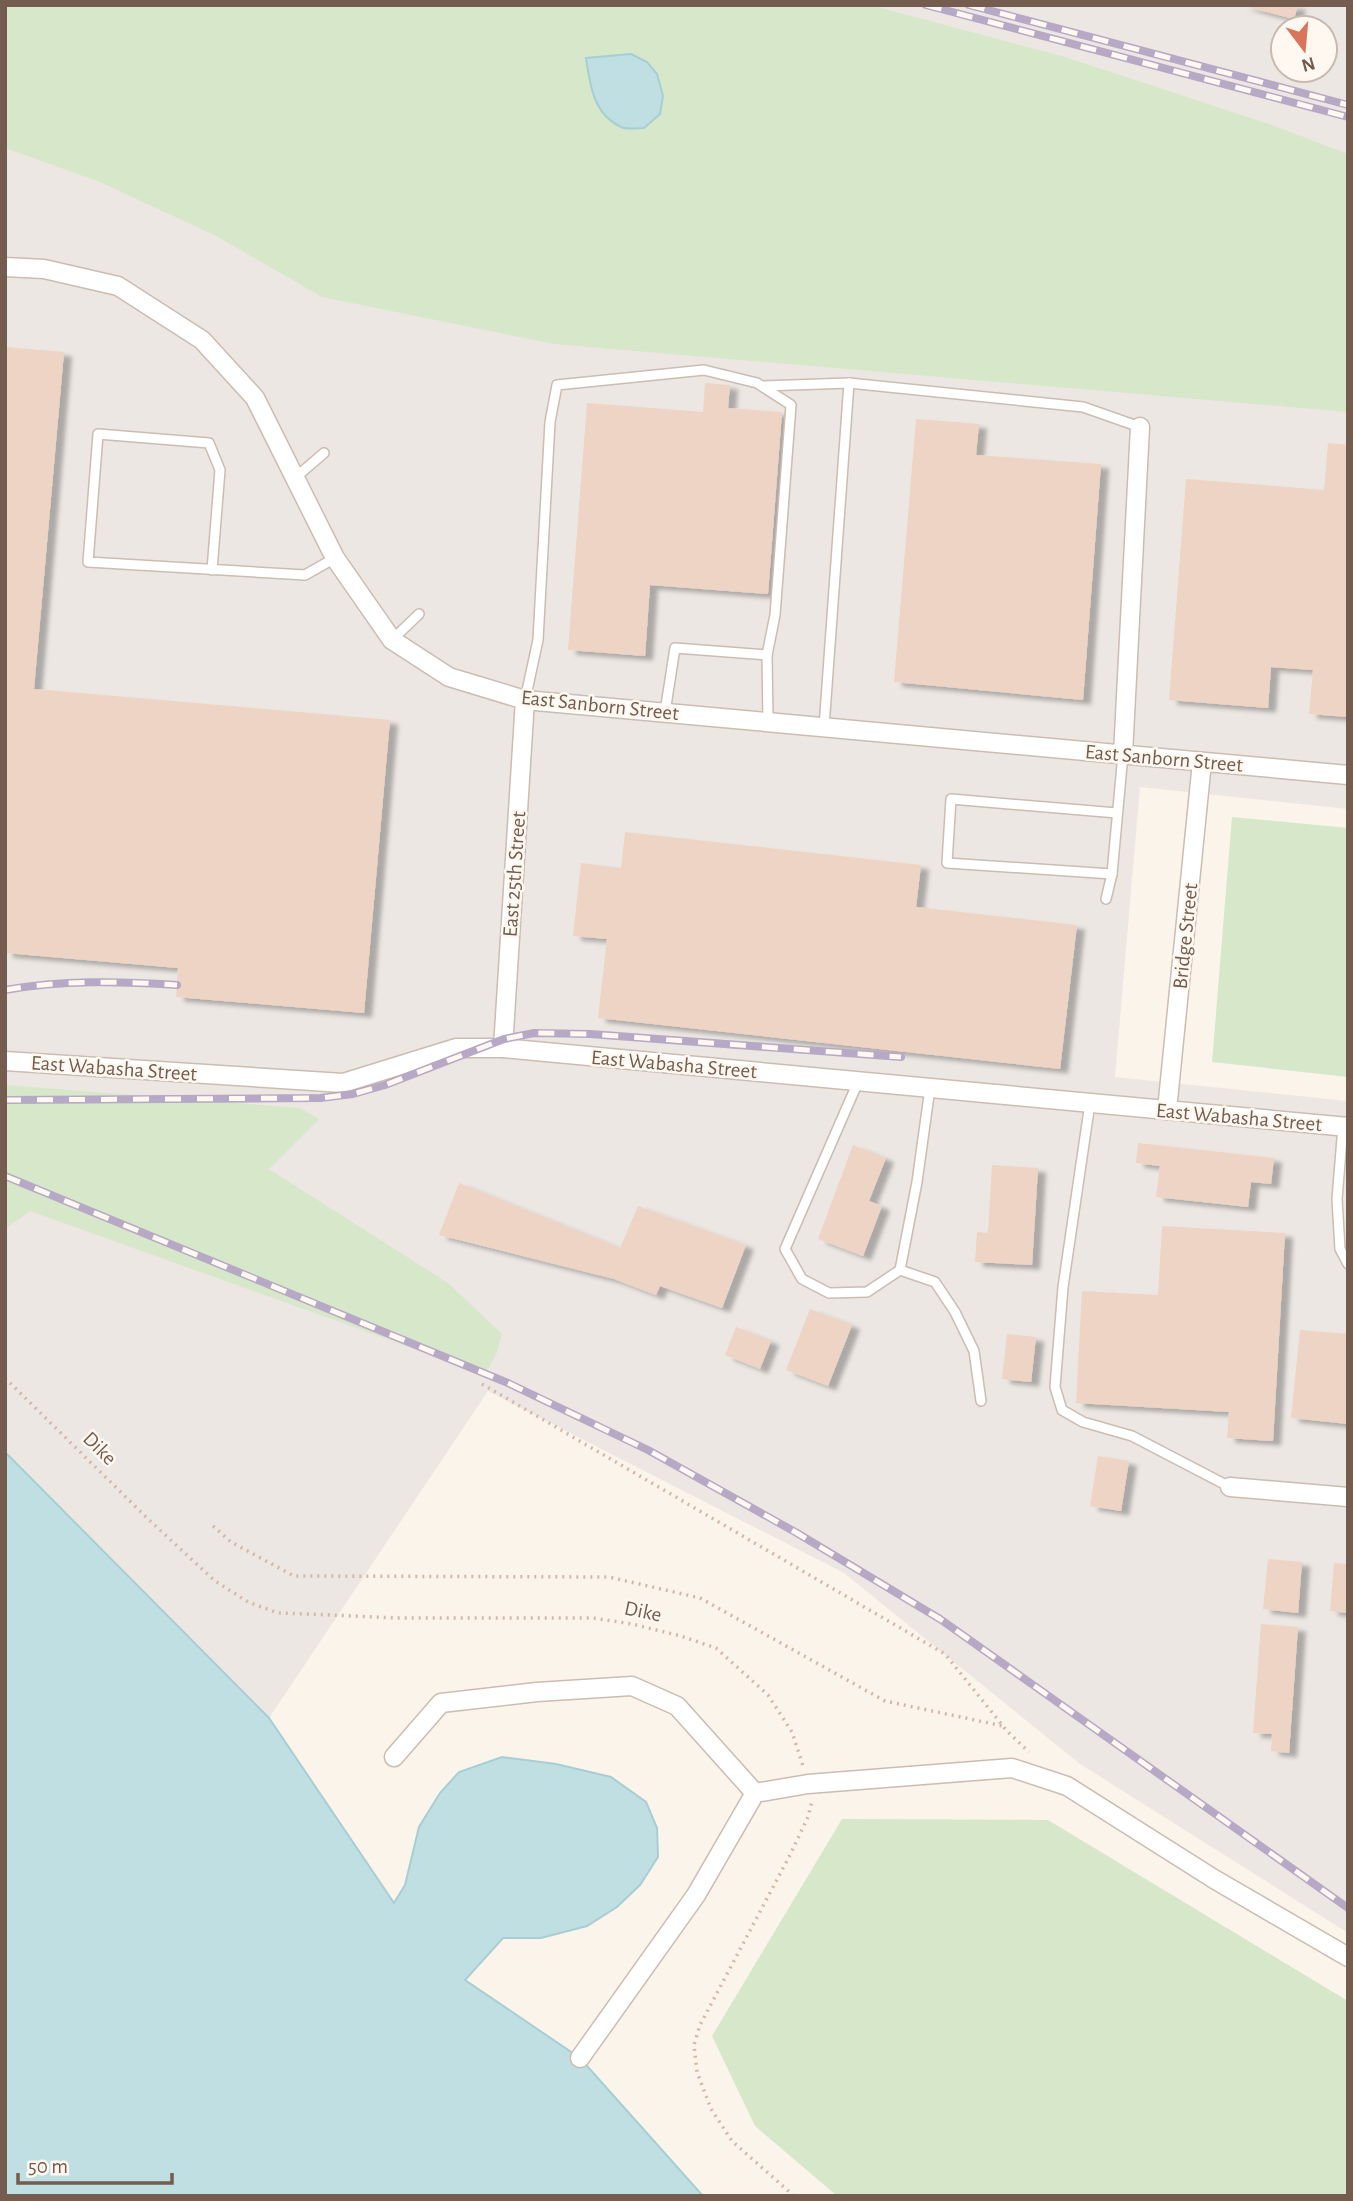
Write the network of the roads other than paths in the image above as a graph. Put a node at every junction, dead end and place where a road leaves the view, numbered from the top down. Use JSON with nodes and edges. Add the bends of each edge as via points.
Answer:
{"nodes":[{"id":1,"x":5,"y":267,"type":"edge"},
{"id":2,"x":849,"y":383,"type":"junction"},
{"id":3,"x":763,"y":387,"type":"junction"},
{"id":4,"x":1140,"y":427,"type":"joint"},
{"id":5,"x":324,"y":453,"type":"dead end"},
{"id":6,"x":296,"y":477,"type":"junction"},
{"id":7,"x":335,"y":558,"type":"junction"},
{"id":8,"x":212,"y":570,"type":"junction"},
{"id":9,"x":419,"y":614,"type":"dead end"},
{"id":10,"x":392,"y":640,"type":"junction"},
{"id":11,"x":767,"y":655,"type":"junction"},
{"id":12,"x":525,"y":700,"type":"junction"},
{"id":13,"x":664,"y":712,"type":"junction"},
{"id":14,"x":768,"y":722,"type":"junction"},
{"id":15,"x":824,"y":727,"type":"junction"},
{"id":16,"x":1123,"y":754,"type":"junction"},
{"id":17,"x":1202,"y":762,"type":"junction"},
{"id":18,"x":1348,"y":775,"type":"edge"},
{"id":19,"x":1117,"y":813,"type":"junction"},
{"id":20,"x":1112,"y":874,"type":"junction"},
{"id":21,"x":1106,"y":899,"type":"dead end"},
{"id":22,"x":503,"y":1048,"type":"junction"},
{"id":23,"x":5,"y":1061,"type":"edge"},
{"id":24,"x":858,"y":1082,"type":"junction"},
{"id":25,"x":930,"y":1088,"type":"junction"},
{"id":26,"x":1090,"y":1103,"type":"junction"},
{"id":27,"x":1167,"y":1110,"type":"junction"},
{"id":28,"x":1345,"y":1126,"type":"edge"},
{"id":29,"x":1348,"y":1264,"type":"edge"},
{"id":30,"x":900,"y":1270,"type":"junction"},
{"id":31,"x":981,"y":1401,"type":"dead end"},
{"id":32,"x":1230,"y":1487,"type":"joint"},
{"id":33,"x":1348,"y":1497,"type":"edge"},
{"id":34,"x":394,"y":1757,"type":"dead end"},
{"id":35,"x":755,"y":1793,"type":"junction"},
{"id":36,"x":1348,"y":1957,"type":"edge"},
{"id":37,"x":580,"y":2058,"type":"dead end"}],
"edges":[{"from":1,"to":6,"type":"street","name":"East Sanborn Street","via":[[44,269],[118,286],[202,341],[255,398]]},
{"from":2,"to":3,"type":"lane"},
{"from":2,"to":4,"type":"lane","via":[[1083,407]]},
{"from":2,"to":15,"type":"lane"},
{"from":3,"to":11,"type":"lane","via":[[791,405],[775,615]]},
{"from":3,"to":12,"type":"lane","via":[[704,370],[557,385],[550,422],[538,640]]},
{"from":4,"to":16,"type":"street"},
{"from":5,"to":6,"type":"lane"},
{"from":6,"to":7,"type":"street","name":"East Sanborn Street"},
{"from":7,"to":8,"type":"lane","via":[[305,575]]},
{"from":7,"to":10,"type":"street","name":"East Sanborn Street"},
{"from":8,"to":8,"type":"lane","via":[[88,562],[99,434],[209,443],[220,470]]},
{"from":9,"to":10,"type":"lane"},
{"from":10,"to":12,"type":"street","name":"East Sanborn Street","via":[[449,677]]},
{"from":11,"to":13,"type":"lane","via":[[675,648]]},
{"from":11,"to":14,"type":"lane"},
{"from":12,"to":13,"type":"street","name":"East Sanborn Street"},
{"from":12,"to":22,"type":"street","name":"East 25th Street"},
{"from":13,"to":14,"type":"street","name":"East Sanborn Street"},
{"from":14,"to":15,"type":"street","name":"East Sanborn Street"},
{"from":15,"to":16,"type":"street","name":"East Sanborn Street"},
{"from":16,"to":17,"type":"street","name":"East Sanborn Street"},
{"from":16,"to":19,"type":"lane"},
{"from":17,"to":18,"type":"street","name":"East Sanborn Street"},
{"from":17,"to":27,"type":"street","name":"Bridge Street"},
{"from":19,"to":20,"type":"lane"},
{"from":19,"to":20,"type":"lane","via":[[951,799],[947,863]]},
{"from":20,"to":21,"type":"lane"},
{"from":22,"to":23,"type":"street","name":"East Wabasha Street","via":[[456,1048],[343,1083]]},
{"from":22,"to":24,"type":"street","name":"East Wabasha Street"},
{"from":24,"to":25,"type":"street","name":"East Wabasha Street"},
{"from":24,"to":30,"type":"lane","via":[[785,1249],[802,1279],[829,1293],[867,1292]]},
{"from":25,"to":26,"type":"street","name":"East Wabasha Street"},
{"from":25,"to":30,"type":"lane"},
{"from":26,"to":27,"type":"street","name":"East Wabasha Street"},
{"from":26,"to":32,"type":"lane","via":[[1063,1286],[1055,1387],[1062,1410],[1083,1422],[1132,1436]]},
{"from":27,"to":28,"type":"street","name":"East Wabasha Street"},
{"from":28,"to":29,"type":"lane","via":[[1337,1199],[1340,1249]]},
{"from":30,"to":31,"type":"lane","via":[[935,1282],[955,1312],[974,1351]]},
{"from":32,"to":33,"type":"street"},
{"from":34,"to":35,"type":"street","via":[[441,1703],[632,1686],[677,1706]]},
{"from":35,"to":36,"type":"street","via":[[808,1784],[1012,1768],[1067,1786]]},
{"from":35,"to":37,"type":"street","via":[[696,1895]]}]}
